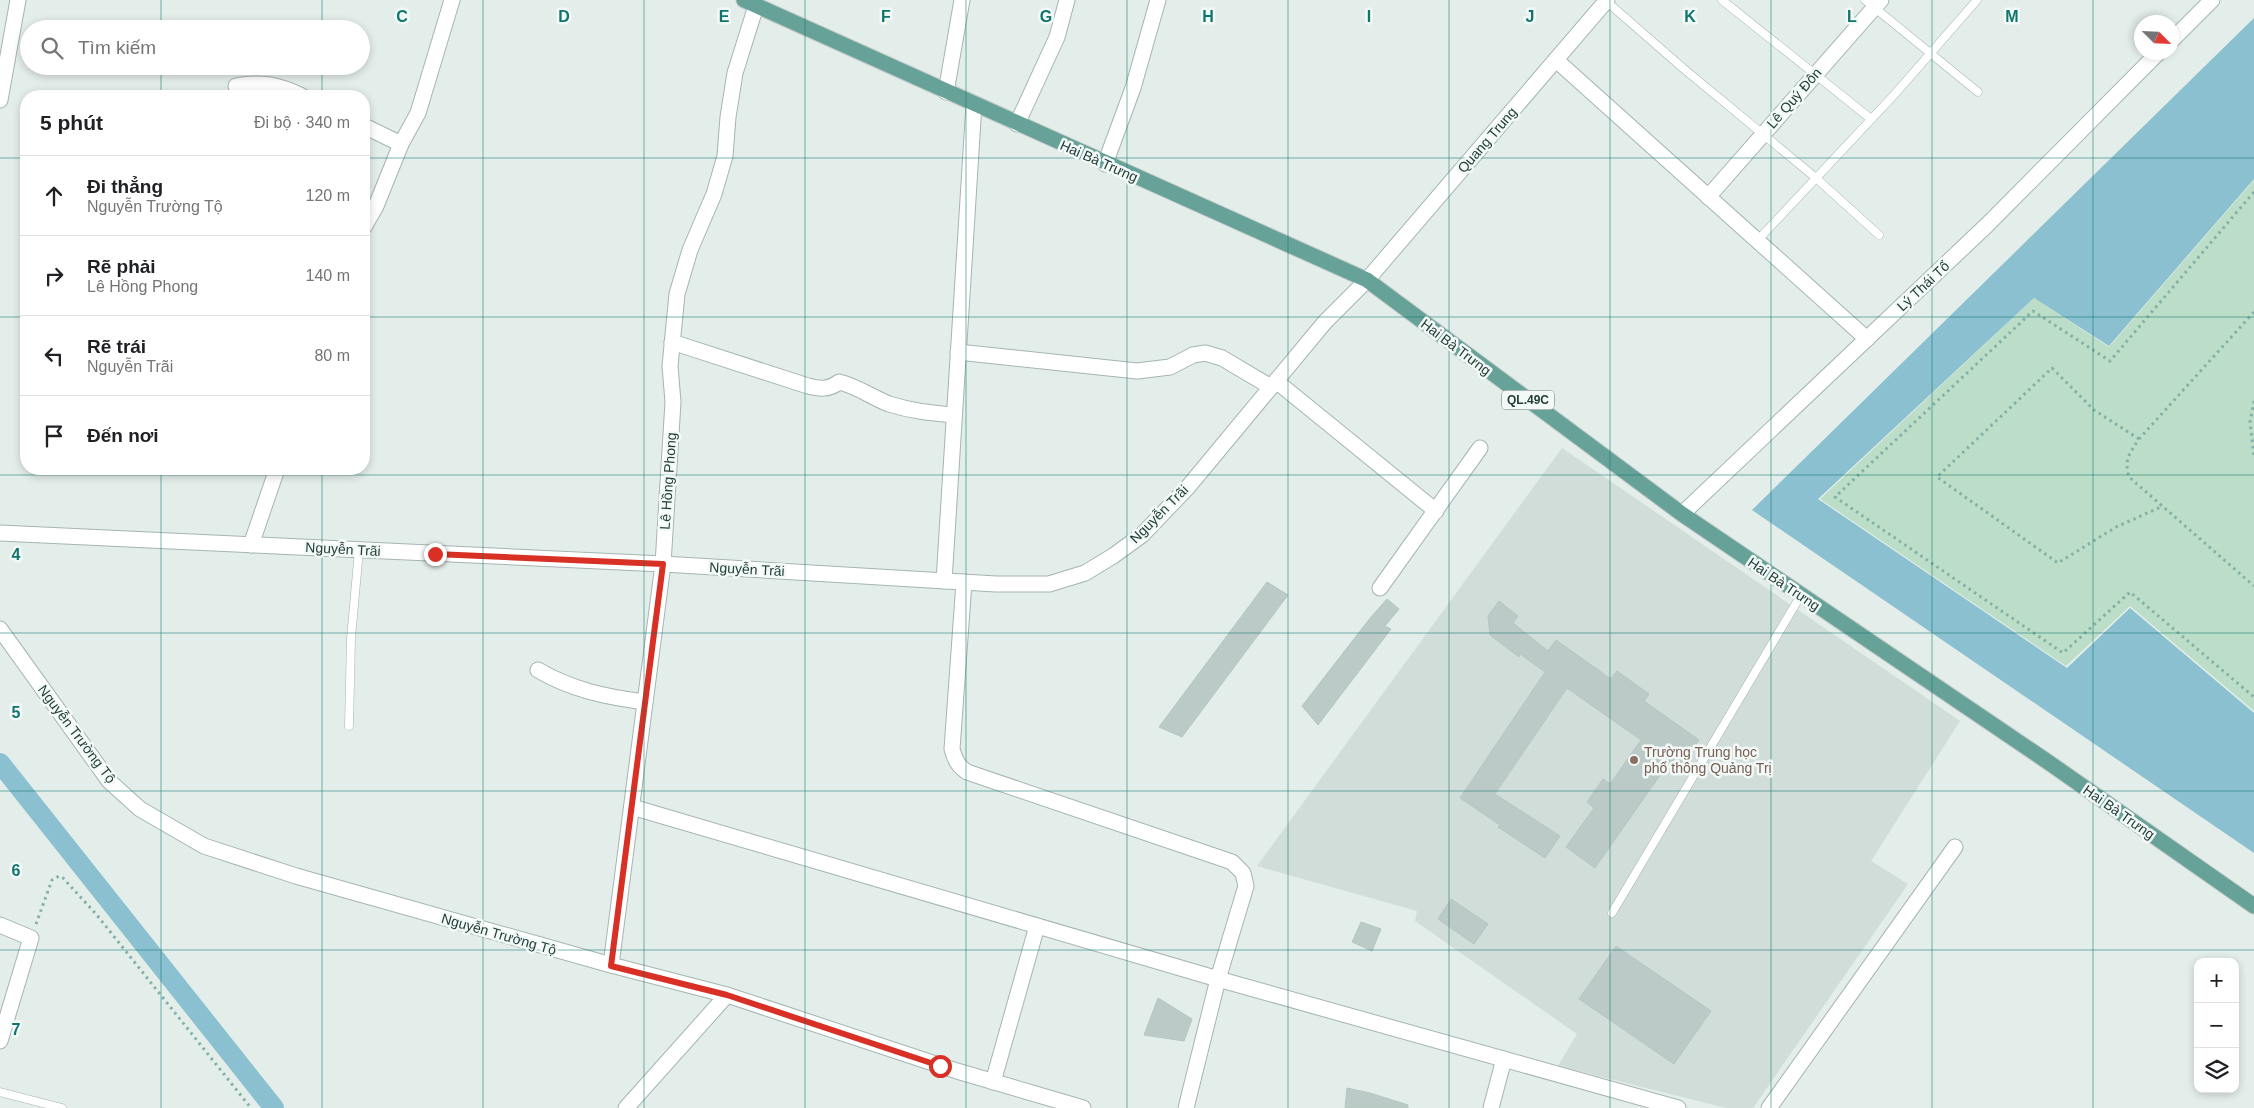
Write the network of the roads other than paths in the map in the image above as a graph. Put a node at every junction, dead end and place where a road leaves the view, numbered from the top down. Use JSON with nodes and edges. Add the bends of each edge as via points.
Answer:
{"nodes":[{"id":1,"x":18,"y":0,"type":"edge"},
{"id":2,"x":452,"y":0,"type":"edge"},
{"id":3,"x":962,"y":0,"type":"edge"},
{"id":4,"x":1067,"y":0,"type":"edge"},
{"id":5,"x":1158,"y":0,"type":"edge"},
{"id":6,"x":1606,"y":0,"type":"edge"},
{"id":7,"x":1722,"y":0,"type":"edge"},
{"id":8,"x":1977,"y":0,"type":"edge"},
{"id":9,"x":2212,"y":0,"type":"edge"},
{"id":10,"x":1873,"y":2,"type":"edge"},
{"id":11,"x":750,"y":3,"type":"edge"},
{"id":12,"x":2179,"y":33,"type":"edge"},
{"id":13,"x":1931,"y":53,"type":"junction"},
{"id":14,"x":1556,"y":60,"type":"junction"},
{"id":15,"x":2151,"y":60,"type":"edge"},
{"id":16,"x":1816,"y":74,"type":"junction"},
{"id":17,"x":236,"y":86,"type":"dead end"},
{"id":18,"x":290,"y":90,"type":"edge"},
{"id":19,"x":946,"y":92,"type":"junction"},
{"id":20,"x":1978,"y":92,"type":"dead end"},
{"id":21,"x":0,"y":100,"type":"edge"},
{"id":22,"x":974,"y":104,"type":"junction"},
{"id":23,"x":1871,"y":119,"type":"junction"},
{"id":24,"x":1017,"y":124,"type":"junction"},
{"id":25,"x":370,"y":129,"type":"edge"},
{"id":26,"x":1762,"y":134,"type":"junction"},
{"id":27,"x":401,"y":144,"type":"junction"},
{"id":28,"x":1105,"y":164,"type":"junction"},
{"id":29,"x":1816,"y":178,"type":"junction"},
{"id":30,"x":1708,"y":196,"type":"junction"},
{"id":31,"x":370,"y":216,"type":"edge"},
{"id":32,"x":1879,"y":235,"type":"dead end"},
{"id":33,"x":1758,"y":241,"type":"junction"},
{"id":34,"x":1367,"y":280,"type":"junction"},
{"id":35,"x":1867,"y":339,"type":"junction"},
{"id":36,"x":672,"y":342,"type":"junction"},
{"id":37,"x":958,"y":352,"type":"junction"},
{"id":38,"x":1273,"y":384,"type":"junction"},
{"id":39,"x":954,"y":415,"type":"junction"},
{"id":40,"x":1480,"y":448,"type":"dead end"},
{"id":41,"x":275,"y":475,"type":"edge"},
{"id":42,"x":1436,"y":511,"type":"junction"},
{"id":43,"x":1682,"y":514,"type":"junction"},
{"id":44,"x":0,"y":533,"type":"edge"},
{"id":45,"x":252,"y":545,"type":"junction"},
{"id":46,"x":359,"y":550,"type":"junction"},
{"id":47,"x":663,"y":564,"type":"junction"},
{"id":48,"x":944,"y":581,"type":"junction"},
{"id":49,"x":964,"y":582,"type":"junction"},
{"id":50,"x":1380,"y":588,"type":"dead end"},
{"id":51,"x":1801,"y":595,"type":"junction"},
{"id":52,"x":0,"y":629,"type":"edge"},
{"id":53,"x":538,"y":670,"type":"dead end"},
{"id":54,"x":645,"y":702,"type":"junction"},
{"id":55,"x":350,"y":726,"type":"dead end"},
{"id":56,"x":632,"y":807,"type":"junction"},
{"id":57,"x":1955,"y":847,"type":"dead end"},
{"id":58,"x":2254,"y":906,"type":"edge"},
{"id":59,"x":1612,"y":913,"type":"dead end"},
{"id":60,"x":0,"y":925,"type":"edge"},
{"id":61,"x":1038,"y":926,"type":"junction"},
{"id":62,"x":611,"y":966,"type":"junction"},
{"id":63,"x":1218,"y":978,"type":"junction"},
{"id":64,"x":727,"y":995,"type":"junction"},
{"id":65,"x":0,"y":1041,"type":"edge"},
{"id":66,"x":1504,"y":1059,"type":"junction"},
{"id":67,"x":993,"y":1082,"type":"junction"},
{"id":68,"x":0,"y":1092,"type":"edge"},
{"id":69,"x":62,"y":1108,"type":"edge"},
{"id":70,"x":626,"y":1108,"type":"edge"},
{"id":71,"x":1084,"y":1108,"type":"edge"},
{"id":72,"x":1186,"y":1108,"type":"edge"},
{"id":73,"x":1491,"y":1108,"type":"edge"},
{"id":74,"x":1678,"y":1108,"type":"edge"},
{"id":75,"x":1769,"y":1108,"type":"edge"}],
"edges":[{"from":1,"to":21,"type":"street"},
{"from":2,"to":27,"type":"street","via":[[418,113]]},
{"from":3,"to":19,"type":"street"},
{"from":4,"to":24,"type":"street","via":[[1057,37]]},
{"from":5,"to":28,"type":"street","via":[[1133,88]]},
{"from":6,"to":14,"type":"street","name":"Quang Trung"},
{"from":6,"to":26,"type":"lane"},
{"from":7,"to":16,"type":"lane"},
{"from":8,"to":13,"type":"lane"},
{"from":9,"to":12,"type":"street"},
{"from":10,"to":13,"type":"lane"},
{"from":10,"to":16,"type":"street","name":"Lê Quý Đôn"},
{"from":11,"to":19,"type":"main road","name":"Hai Bà Trưng","number":"QL.49C"},
{"from":11,"to":36,"type":"street","name":"Lê Hồng Phong","via":[[735,73],[725,156],[677,294]]},
{"from":13,"to":20,"type":"lane"},
{"from":13,"to":23,"type":"lane"},
{"from":14,"to":30,"type":"street"},
{"from":14,"to":34,"type":"street","name":"Quang Trung"},
{"from":15,"to":35,"type":"street","name":"Lý Thái Tổ","via":[[1987,225]]},
{"from":16,"to":23,"type":"lane"},
{"from":16,"to":26,"type":"street","name":"Lê Quý Đôn"},
{"from":17,"to":18,"type":"street","via":[[264,82]]},
{"from":19,"to":22,"type":"main road","name":"Hai Bà Trưng","number":"QL.49C"},
{"from":22,"to":24,"type":"main road","name":"Hai Bà Trưng","number":"QL.49C"},
{"from":22,"to":37,"type":"street"},
{"from":23,"to":29,"type":"lane"},
{"from":24,"to":28,"type":"main road","name":"Hai Bà Trưng","number":"QL.49C"},
{"from":25,"to":27,"type":"street"},
{"from":26,"to":29,"type":"lane"},
{"from":26,"to":30,"type":"street","name":"Lê Quý Đôn"},
{"from":27,"to":31,"type":"street"},
{"from":28,"to":34,"type":"main road","name":"Hai Bà Trưng","number":"QL.49C"},
{"from":29,"to":32,"type":"lane"},
{"from":29,"to":33,"type":"lane"},
{"from":30,"to":33,"type":"street"},
{"from":33,"to":35,"type":"street"},
{"from":34,"to":38,"type":"street","name":"Nguyễn Trãi","via":[[1325,322]]},
{"from":34,"to":43,"type":"main road","name":"Hai Bà Trưng","number":"QL.49C"},
{"from":35,"to":43,"type":"street","name":"Lý Thái Tổ"},
{"from":36,"to":39,"type":"street","via":[[808,386],[832,388],[839,382],[920,413]]},
{"from":36,"to":47,"type":"street","name":"Lê Hồng Phong","via":[[673,402]]},
{"from":37,"to":38,"type":"street","via":[[1137,371],[1170,367],[1192,355],[1206,353]]},
{"from":37,"to":39,"type":"street"},
{"from":38,"to":42,"type":"street"},
{"from":38,"to":49,"type":"street","name":"Nguyễn Trãi","via":[[1188,487],[1142,535],[1113,556],[1085,573],[1049,584]]},
{"from":39,"to":48,"type":"street"},
{"from":40,"to":42,"type":"street"},
{"from":41,"to":45,"type":"street"},
{"from":42,"to":50,"type":"street"},
{"from":43,"to":51,"type":"main road","name":"Hai Bà Trưng","number":"QL.49C"},
{"from":44,"to":45,"type":"street","name":"Nguyễn Trãi"},
{"from":45,"to":46,"type":"street","name":"Nguyễn Trãi"},
{"from":46,"to":47,"type":"street","name":"Nguyễn Trãi"},
{"from":46,"to":55,"type":"lane","via":[[351,638]]},
{"from":47,"to":48,"type":"street","name":"Nguyễn Trãi"},
{"from":47,"to":54,"type":"street","name":"Lê Hồng Phong"},
{"from":48,"to":49,"type":"street","name":"Nguyễn Trãi"},
{"from":49,"to":63,"type":"street","via":[[952,749],[954,760],[967,772],[1239,867],[1246,886]]},
{"from":51,"to":58,"type":"main road","name":"Hai Bà Trưng","number":"QL.49C"},
{"from":51,"to":59,"type":"lane"},
{"from":52,"to":62,"type":"street","name":"Nguyễn Trường Tộ","via":[[108,781],[140,809],[204,846],[296,876]]},
{"from":53,"to":54,"type":"street","via":[[591,694]]},
{"from":54,"to":56,"type":"street","name":"Lê Hồng Phong"},
{"from":56,"to":61,"type":"street"},
{"from":56,"to":62,"type":"street","name":"Lê Hồng Phong"},
{"from":57,"to":75,"type":"street"},
{"from":60,"to":65,"type":"street","via":[[31,938]]},
{"from":61,"to":63,"type":"street"},
{"from":61,"to":67,"type":"street"},
{"from":62,"to":64,"type":"street","name":"Nguyễn Trường Tộ"},
{"from":63,"to":66,"type":"street"},
{"from":63,"to":72,"type":"street"},
{"from":64,"to":67,"type":"street","name":"Nguyễn Trường Tộ"},
{"from":64,"to":70,"type":"street"},
{"from":66,"to":73,"type":"street"},
{"from":66,"to":74,"type":"street"},
{"from":67,"to":71,"type":"street","name":"Nguyễn Trường Tộ"},
{"from":68,"to":69,"type":"lane"}]}
